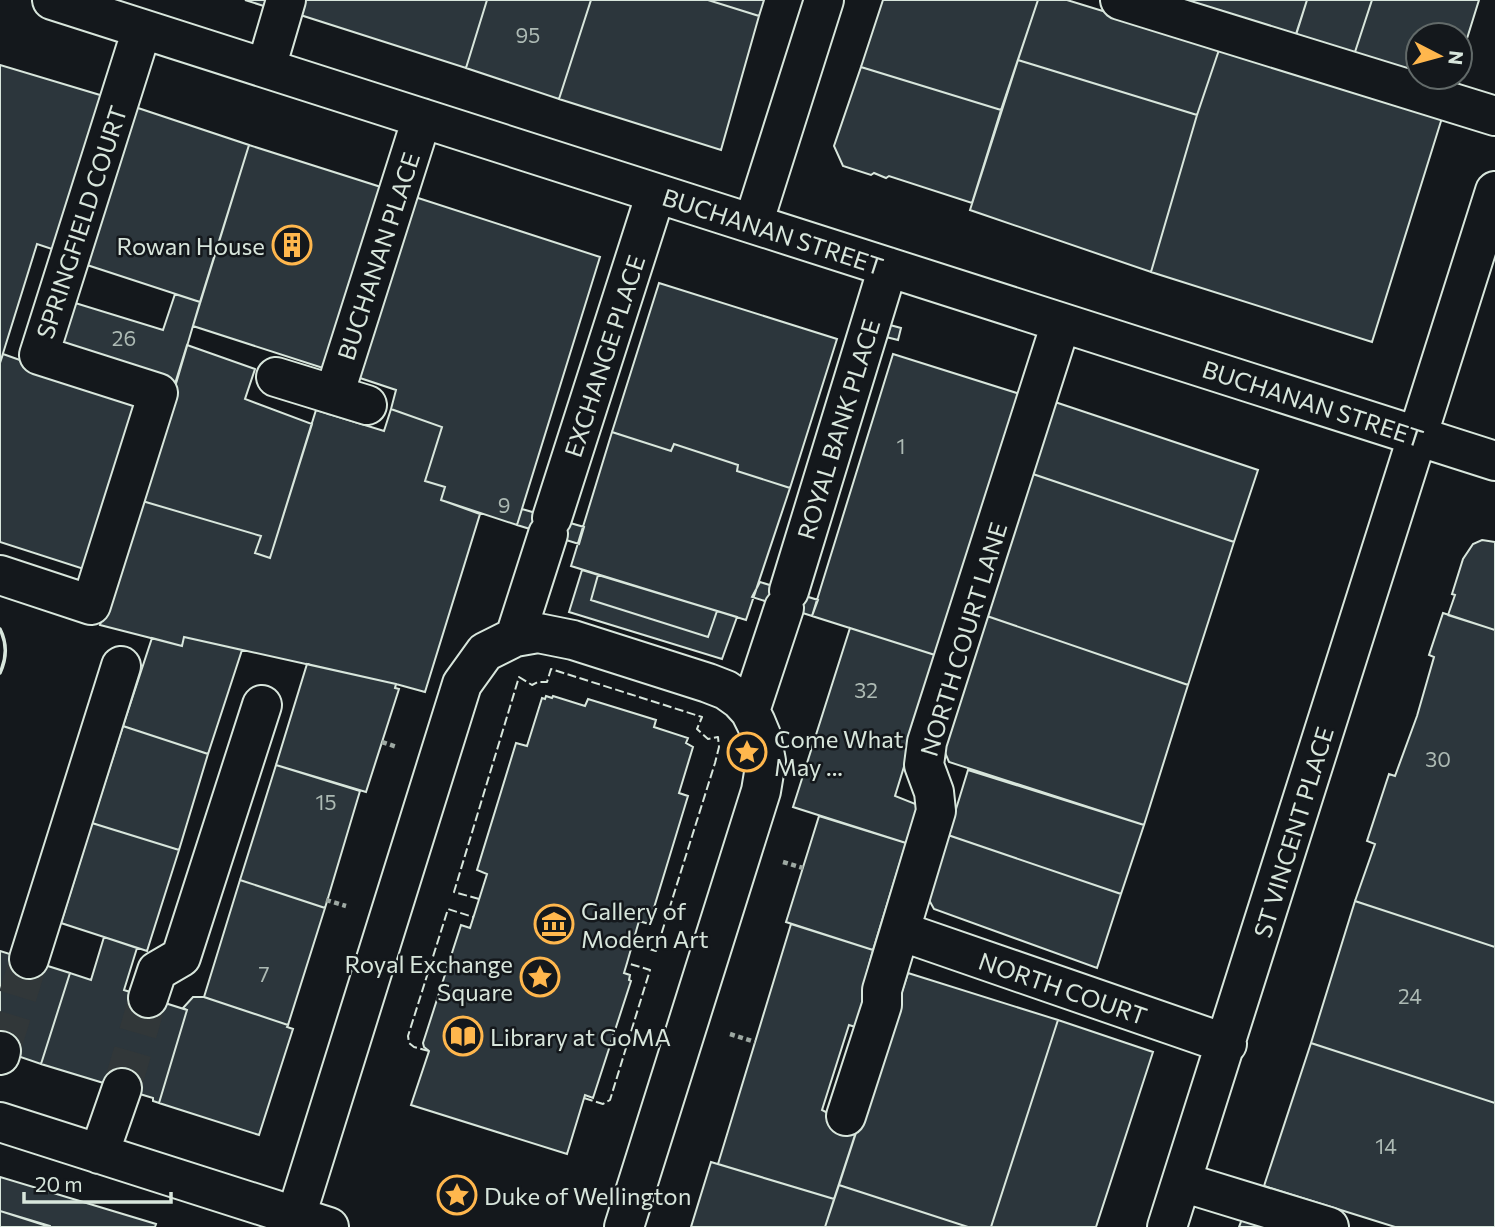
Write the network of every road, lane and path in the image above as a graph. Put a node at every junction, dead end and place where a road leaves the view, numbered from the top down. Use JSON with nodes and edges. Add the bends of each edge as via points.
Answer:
{"nodes":[{"id":1,"x":51,"y":0,"type":"edge"},
{"id":2,"x":286,"y":0,"type":"edge"},
{"id":3,"x":824,"y":0,"type":"edge"},
{"id":4,"x":1120,"y":0,"type":"edge"},
{"id":5,"x":142,"y":29,"type":"junction"},
{"id":6,"x":266,"y":68,"type":"junction"},
{"id":7,"x":1495,"y":116,"type":"edge"},
{"id":8,"x":422,"y":118,"type":"junction"},
{"id":9,"x":1495,"y":191,"type":"edge"},
{"id":10,"x":656,"y":193,"type":"junction"},
{"id":11,"x":753,"y":224,"type":"junction"},
{"id":12,"x":888,"y":267,"type":"junction"},
{"id":13,"x":1061,"y":323,"type":"junction"},
{"id":14,"x":276,"y":377,"type":"dead end"},
{"id":15,"x":1418,"y":437,"type":"junction"},
{"id":16,"x":1495,"y":461,"type":"edge"},
{"id":17,"x":0,"y":575,"type":"edge"},
{"id":18,"x":515,"y":637,"type":"junction"},
{"id":19,"x":121,"y":666,"type":"dead end"},
{"id":20,"x":262,"y":705,"type":"dead end"},
{"id":21,"x":750,"y":711,"type":"junction"},
{"id":22,"x":900,"y":931,"type":"junction"},
{"id":23,"x":29,"y":959,"type":"tunnel mouth"},
{"id":24,"x":148,"y":998,"type":"tunnel mouth"},
{"id":25,"x":1227,"y":1044,"type":"junction"},
{"id":26,"x":122,"y":1088,"type":"tunnel mouth"},
{"id":27,"x":846,"y":1116,"type":"dead end"},
{"id":28,"x":0,"y":1122,"type":"edge"},
{"id":29,"x":99,"y":1154,"type":"junction"},
{"id":30,"x":1182,"y":1182,"type":"junction"},
{"id":31,"x":313,"y":1222,"type":"edge"},
{"id":32,"x":624,"y":1227,"type":"edge"},
{"id":33,"x":1167,"y":1227,"type":"edge"},
{"id":34,"x":1329,"y":1227,"type":"edge"}],
"edges":[{"from":1,"to":5,"type":"street","name":"BUCHANAN STREET"},
{"from":2,"to":6,"type":"street"},
{"from":3,"to":11,"type":"street"},
{"from":4,"to":7,"type":"street"},
{"from":5,"to":6,"type":"street","name":"BUCHANAN STREET"},
{"from":5,"to":17,"type":"street","name":"SPRINGFIELD COURT","via":[[39,355],[158,393],[91,605]]},
{"from":6,"to":8,"type":"street","name":"BUCHANAN STREET"},
{"from":8,"to":10,"type":"street","name":"BUCHANAN STREET"},
{"from":8,"to":14,"type":"street","name":"BUCHANAN PLACE","via":[[351,400]]},
{"from":9,"to":15,"type":"street","name":"ST VINCENT PLACE"},
{"from":10,"to":11,"type":"street","name":"BUCHANAN STREET"},
{"from":10,"to":18,"type":"street","name":"EXCHANGE PLACE"},
{"from":11,"to":12,"type":"street","name":"BUCHANAN STREET"},
{"from":12,"to":13,"type":"street","name":"BUCHANAN STREET"},
{"from":12,"to":21,"type":"street","name":"ROYAL BANK PLACE"},
{"from":13,"to":15,"type":"street","name":"BUCHANAN STREET"},
{"from":13,"to":22,"type":"street","name":"NORTH COURT LANE","via":[[927,743],[924,765],[936,811]]},
{"from":15,"to":16,"type":"street","name":"BUCHANAN STREET"},
{"from":15,"to":25,"type":"street","name":"ST VINCENT PLACE"},
{"from":18,"to":21,"type":"street","via":[[538,633],[573,640],[726,690]]},
{"from":18,"to":31,"type":"street","via":[[485,652],[462,684]]},
{"from":19,"to":23,"type":"street"},
{"from":20,"to":24,"type":"street","via":[[181,957],[157,971]]},
{"from":21,"to":32,"type":"street","via":[[764,747],[765,776]]},
{"from":22,"to":25,"type":"street","name":"NORTH COURT"},
{"from":22,"to":27,"type":"street","name":"NORTH COURT LANE"},
{"from":25,"to":30,"type":"street","name":"ST VINCENT PLACE"},
{"from":26,"to":29,"type":"street"},
{"from":28,"to":29,"type":"street"},
{"from":29,"to":31,"type":"street"},
{"from":30,"to":33,"type":"street","name":"ST VINCENT PLACE"},
{"from":30,"to":34,"type":"street"}]}
